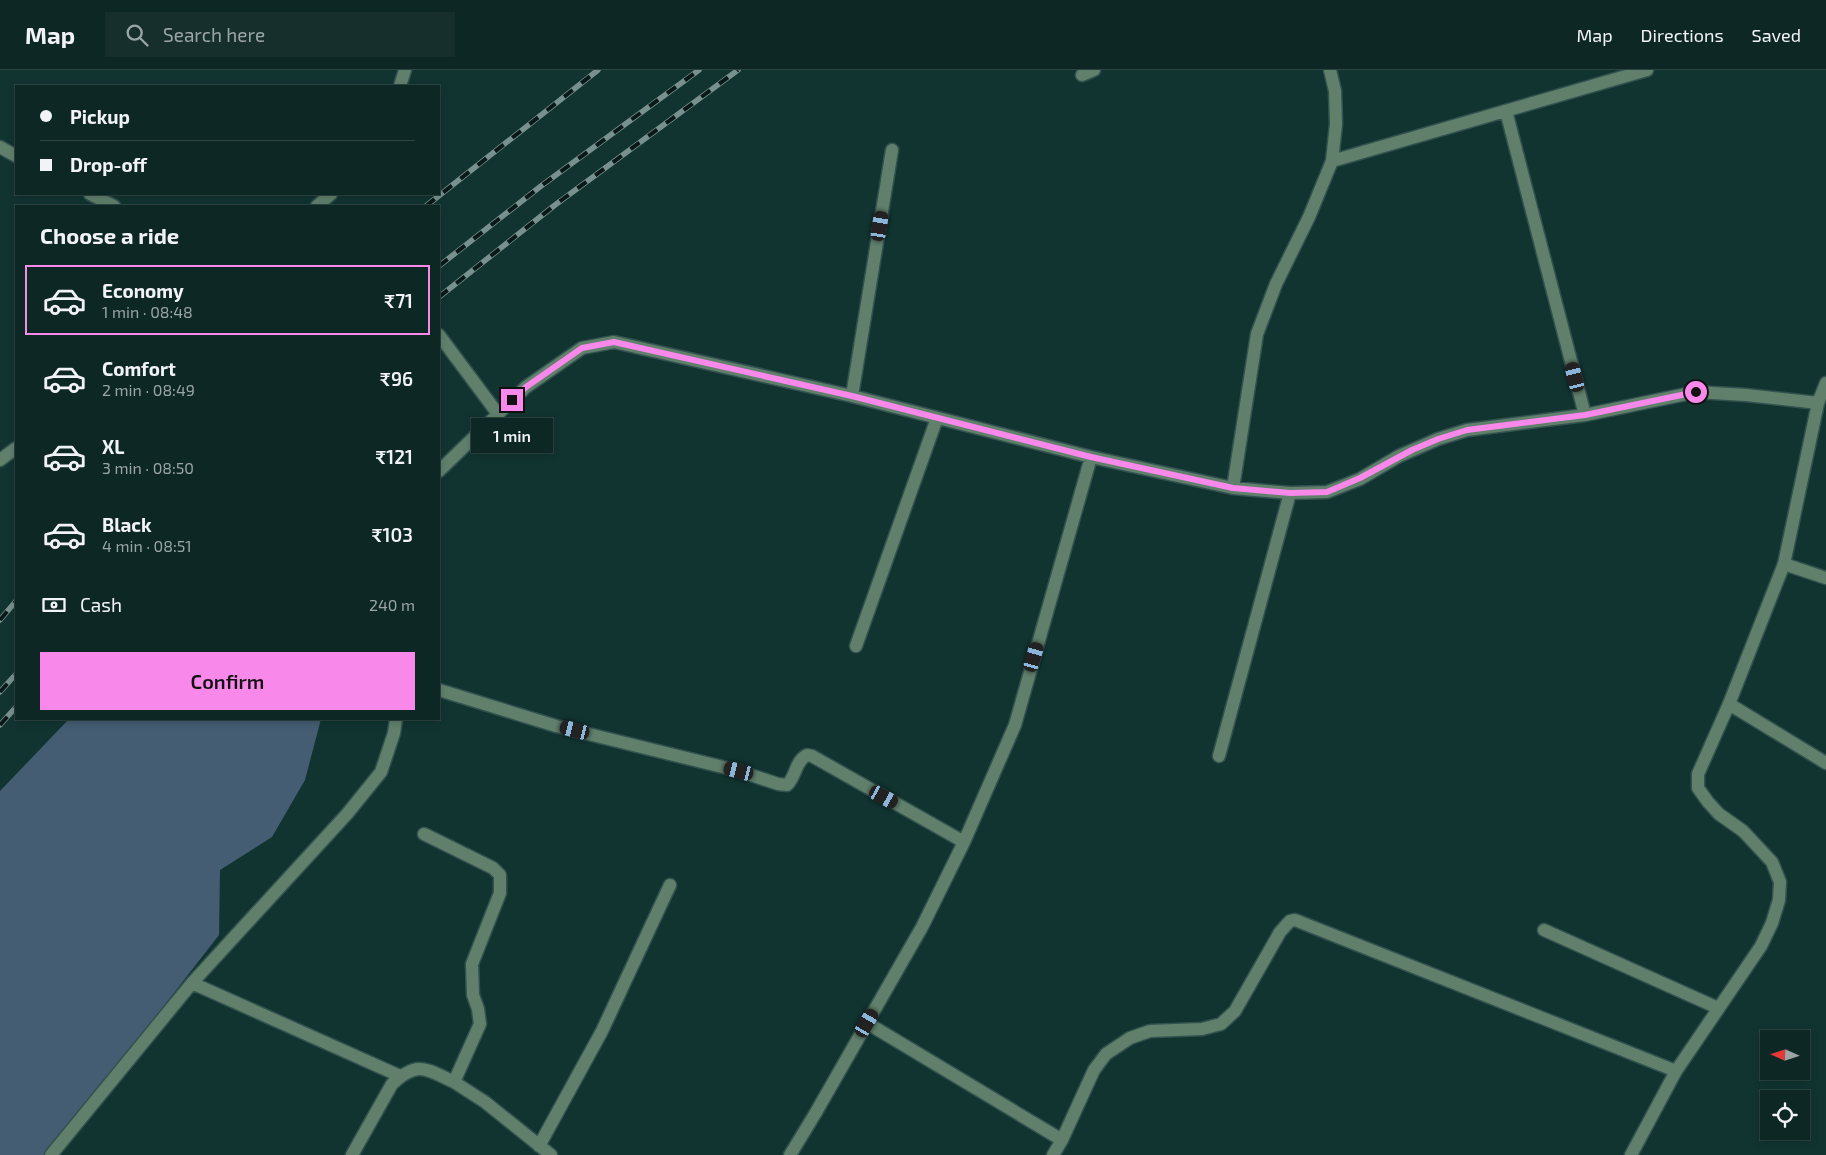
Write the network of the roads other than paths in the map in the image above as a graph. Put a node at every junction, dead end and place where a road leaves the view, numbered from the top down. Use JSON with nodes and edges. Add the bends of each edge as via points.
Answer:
{"nodes":[{"id":1,"x":405,"y":70,"type":"edge"},
{"id":2,"x":1330,"y":70,"type":"edge"},
{"id":3,"x":1647,"y":70,"type":"edge"},
{"id":4,"x":400,"y":85,"type":"edge"},
{"id":5,"x":1506,"y":111,"type":"junction"},
{"id":6,"x":0,"y":147,"type":"edge"},
{"id":7,"x":892,"y":150,"type":"dead end"},
{"id":8,"x":15,"y":155,"type":"edge"},
{"id":9,"x":1332,"y":161,"type":"junction"},
{"id":10,"x":92,"y":195,"type":"edge"},
{"id":11,"x":330,"y":195,"type":"edge"},
{"id":12,"x":112,"y":205,"type":"edge"},
{"id":13,"x":318,"y":205,"type":"edge"},
{"id":14,"x":440,"y":336,"type":"edge"},
{"id":15,"x":1826,"y":383,"type":"edge"},
{"id":16,"x":852,"y":396,"type":"junction"},
{"id":17,"x":1818,"y":402,"type":"junction"},
{"id":18,"x":498,"y":414,"type":"junction"},
{"id":19,"x":1585,"y":415,"type":"junction"},
{"id":20,"x":937,"y":418,"type":"junction"},
{"id":21,"x":15,"y":449,"type":"edge"},
{"id":22,"x":1091,"y":457,"type":"junction"},
{"id":23,"x":0,"y":460,"type":"edge"},
{"id":24,"x":440,"y":470,"type":"edge"},
{"id":25,"x":1233,"y":488,"type":"junction"},
{"id":26,"x":1290,"y":493,"type":"junction"},
{"id":27,"x":1784,"y":564,"type":"junction"},
{"id":28,"x":1826,"y":578,"type":"edge"},
{"id":29,"x":856,"y":646,"type":"dead end"},
{"id":30,"x":440,"y":690,"type":"edge"},
{"id":31,"x":1729,"y":704,"type":"junction"},
{"id":32,"x":396,"y":720,"type":"edge"},
{"id":33,"x":1219,"y":756,"type":"dead end"},
{"id":34,"x":1826,"y":763,"type":"edge"},
{"id":35,"x":424,"y":834,"type":"dead end"},
{"id":36,"x":964,"y":842,"type":"junction"},
{"id":37,"x":670,"y":884,"type":"dead end"},
{"id":38,"x":1544,"y":930,"type":"dead end"},
{"id":39,"x":192,"y":983,"type":"junction"},
{"id":40,"x":1718,"y":1008,"type":"junction"},
{"id":41,"x":867,"y":1023,"type":"junction"},
{"id":42,"x":1676,"y":1071,"type":"junction"},
{"id":43,"x":400,"y":1076,"type":"junction"},
{"id":44,"x":454,"y":1082,"type":"junction"},
{"id":45,"x":1062,"y":1140,"type":"junction"},
{"id":46,"x":540,"y":1146,"type":"junction"},
{"id":47,"x":51,"y":1155,"type":"edge"},
{"id":48,"x":352,"y":1155,"type":"edge"},
{"id":49,"x":551,"y":1155,"type":"edge"},
{"id":50,"x":790,"y":1155,"type":"edge"},
{"id":51,"x":1053,"y":1155,"type":"edge"},
{"id":52,"x":1631,"y":1155,"type":"edge"}],
"edges":[{"from":1,"to":4,"type":"street"},
{"from":2,"to":9,"type":"street","via":[[1335,91],[1336,124]]},
{"from":3,"to":5,"type":"street"},
{"from":5,"to":9,"type":"street"},
{"from":5,"to":19,"type":"street"},
{"from":6,"to":8,"type":"street"},
{"from":7,"to":16,"type":"street"},
{"from":9,"to":25,"type":"street","via":[[1257,334]]},
{"from":10,"to":12,"type":"street"},
{"from":11,"to":13,"type":"street"},
{"from":14,"to":18,"type":"street"},
{"from":15,"to":17,"type":"street"},
{"from":16,"to":18,"type":"street","via":[[614,342],[582,348],[526,387]]},
{"from":16,"to":20,"type":"street"},
{"from":17,"to":19,"type":"street","via":[[1696,392]]},
{"from":17,"to":27,"type":"street"},
{"from":18,"to":24,"type":"street"},
{"from":19,"to":26,"type":"street","via":[[1467,430],[1430,442],[1327,492]]},
{"from":20,"to":22,"type":"street"},
{"from":20,"to":29,"type":"street"},
{"from":21,"to":23,"type":"street"},
{"from":22,"to":25,"type":"street"},
{"from":22,"to":36,"type":"street","via":[[1015,725]]},
{"from":25,"to":26,"type":"street"},
{"from":26,"to":33,"type":"street"},
{"from":27,"to":28,"type":"street"},
{"from":27,"to":31,"type":"street"},
{"from":30,"to":36,"type":"street","via":[[556,726],[739,771],[778,784],[787,785],[802,757],[812,756]]},
{"from":31,"to":34,"type":"street"},
{"from":31,"to":40,"type":"street","via":[[1698,774],[1698,788],[1719,814],[1743,831],[1772,862],[1780,882],[1779,900],[1761,946]]},
{"from":32,"to":39,"type":"street","via":[[381,772],[348,814]]},
{"from":35,"to":44,"type":"street","via":[[500,875],[500,893],[472,964],[473,995],[480,1024]]},
{"from":36,"to":41,"type":"street","via":[[922,926]]},
{"from":37,"to":46,"type":"street","via":[[602,1031]]},
{"from":38,"to":40,"type":"street"},
{"from":39,"to":43,"type":"street"},
{"from":39,"to":47,"type":"street"},
{"from":40,"to":42,"type":"street"},
{"from":41,"to":45,"type":"street"},
{"from":41,"to":50,"type":"street"},
{"from":42,"to":45,"type":"street","via":[[1295,920],[1280,932],[1235,1010],[1222,1024],[1202,1029],[1150,1031],[1130,1038],[1106,1054],[1094,1070]]},
{"from":42,"to":52,"type":"street"},
{"from":43,"to":44,"type":"street","via":[[413,1068],[423,1069]]},
{"from":43,"to":48,"type":"street","via":[[392,1084]]},
{"from":44,"to":46,"type":"street"},
{"from":45,"to":51,"type":"street"},
{"from":46,"to":49,"type":"street"}]}
